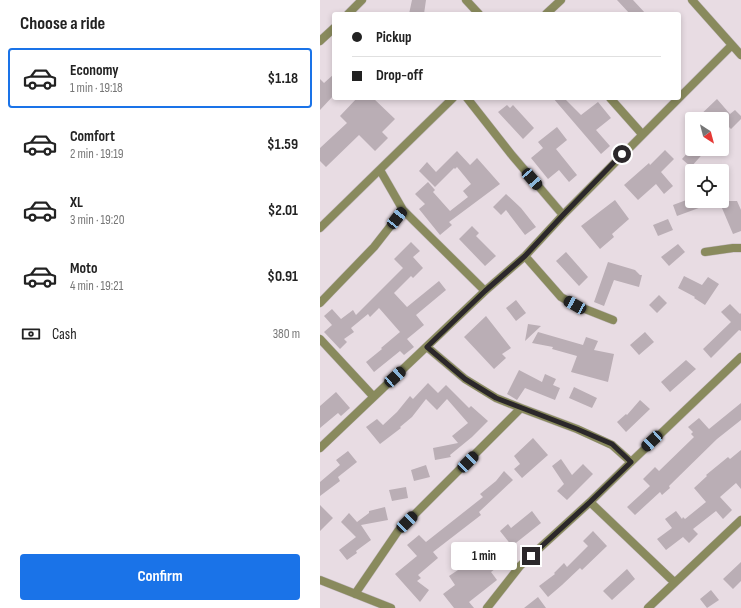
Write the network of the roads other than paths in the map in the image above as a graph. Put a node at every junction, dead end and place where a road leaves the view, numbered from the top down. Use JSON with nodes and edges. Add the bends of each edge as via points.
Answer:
{"nodes":[{"id":1,"x":362,"y":0,"type":"edge"},
{"id":2,"x":466,"y":0,"type":"edge"},
{"id":3,"x":561,"y":0,"type":"edge"},
{"id":4,"x":692,"y":0,"type":"edge"},
{"id":5,"x":350,"y":12,"type":"edge"},
{"id":6,"x":477,"y":12,"type":"edge"},
{"id":7,"x":548,"y":12,"type":"edge"},
{"id":8,"x":332,"y":30,"type":"edge"},
{"id":9,"x":320,"y":41,"type":"edge"},
{"id":10,"x":732,"y":45,"type":"junction"},
{"id":11,"x":741,"y":55,"type":"edge"},
{"id":12,"x":681,"y":96,"type":"edge"},
{"id":13,"x":451,"y":100,"type":"edge"},
{"id":14,"x":469,"y":100,"type":"edge"},
{"id":15,"x":612,"y":100,"type":"edge"},
{"id":16,"x":677,"y":100,"type":"edge"},
{"id":17,"x":642,"y":134,"type":"junction"},
{"id":18,"x":380,"y":170,"type":"junction"},
{"id":19,"x":403,"y":210,"type":"junction"},
{"id":20,"x":563,"y":215,"type":"junction"},
{"id":21,"x":320,"y":228,"type":"edge"},
{"id":22,"x":741,"y":248,"type":"edge"},
{"id":23,"x":705,"y":252,"type":"dead end"},
{"id":24,"x":525,"y":256,"type":"junction"},
{"id":25,"x":485,"y":291,"type":"junction"},
{"id":26,"x":320,"y":303,"type":"edge"},
{"id":27,"x":613,"y":320,"type":"dead end"},
{"id":28,"x":320,"y":339,"type":"edge"},
{"id":29,"x":427,"y":347,"type":"junction"},
{"id":30,"x":740,"y":359,"type":"edge"},
{"id":31,"x":374,"y":396,"type":"junction"},
{"id":32,"x":521,"y":408,"type":"junction"},
{"id":33,"x":320,"y":448,"type":"edge"},
{"id":34,"x":631,"y":462,"type":"junction"},
{"id":35,"x":590,"y":502,"type":"junction"},
{"id":36,"x":741,"y":520,"type":"edge"},
{"id":37,"x":320,"y":580,"type":"edge"},
{"id":38,"x":674,"y":582,"type":"junction"},
{"id":39,"x":355,"y":594,"type":"junction"},
{"id":40,"x":391,"y":608,"type":"edge"},
{"id":41,"x":487,"y":608,"type":"edge"},
{"id":42,"x":648,"y":608,"type":"edge"}],
"edges":[{"from":1,"to":5,"type":"street"},
{"from":2,"to":6,"type":"street"},
{"from":3,"to":7,"type":"street"},
{"from":4,"to":10,"type":"street"},
{"from":8,"to":9,"type":"street"},
{"from":10,"to":11,"type":"street"},
{"from":10,"to":12,"type":"street"},
{"from":13,"to":18,"type":"street"},
{"from":14,"to":20,"type":"street"},
{"from":15,"to":17,"type":"street"},
{"from":16,"to":17,"type":"street"},
{"from":17,"to":20,"type":"street"},
{"from":18,"to":19,"type":"street"},
{"from":18,"to":21,"type":"street"},
{"from":19,"to":25,"type":"street"},
{"from":19,"to":26,"type":"street","via":[[374,247]]},
{"from":20,"to":24,"type":"street"},
{"from":22,"to":23,"type":"street"},
{"from":24,"to":25,"type":"street"},
{"from":24,"to":27,"type":"street","via":[[561,298]]},
{"from":25,"to":29,"type":"street"},
{"from":28,"to":31,"type":"street"},
{"from":29,"to":31,"type":"street"},
{"from":29,"to":32,"type":"street","via":[[465,379],[496,398]]},
{"from":30,"to":34,"type":"street"},
{"from":31,"to":33,"type":"street"},
{"from":32,"to":34,"type":"street","via":[[612,444]]},
{"from":32,"to":39,"type":"street","via":[[398,531]]},
{"from":34,"to":35,"type":"street"},
{"from":35,"to":38,"type":"street"},
{"from":35,"to":41,"type":"street","via":[[520,566]]},
{"from":36,"to":38,"type":"street"},
{"from":37,"to":39,"type":"street"},
{"from":38,"to":42,"type":"street"},
{"from":39,"to":40,"type":"street"}]}
